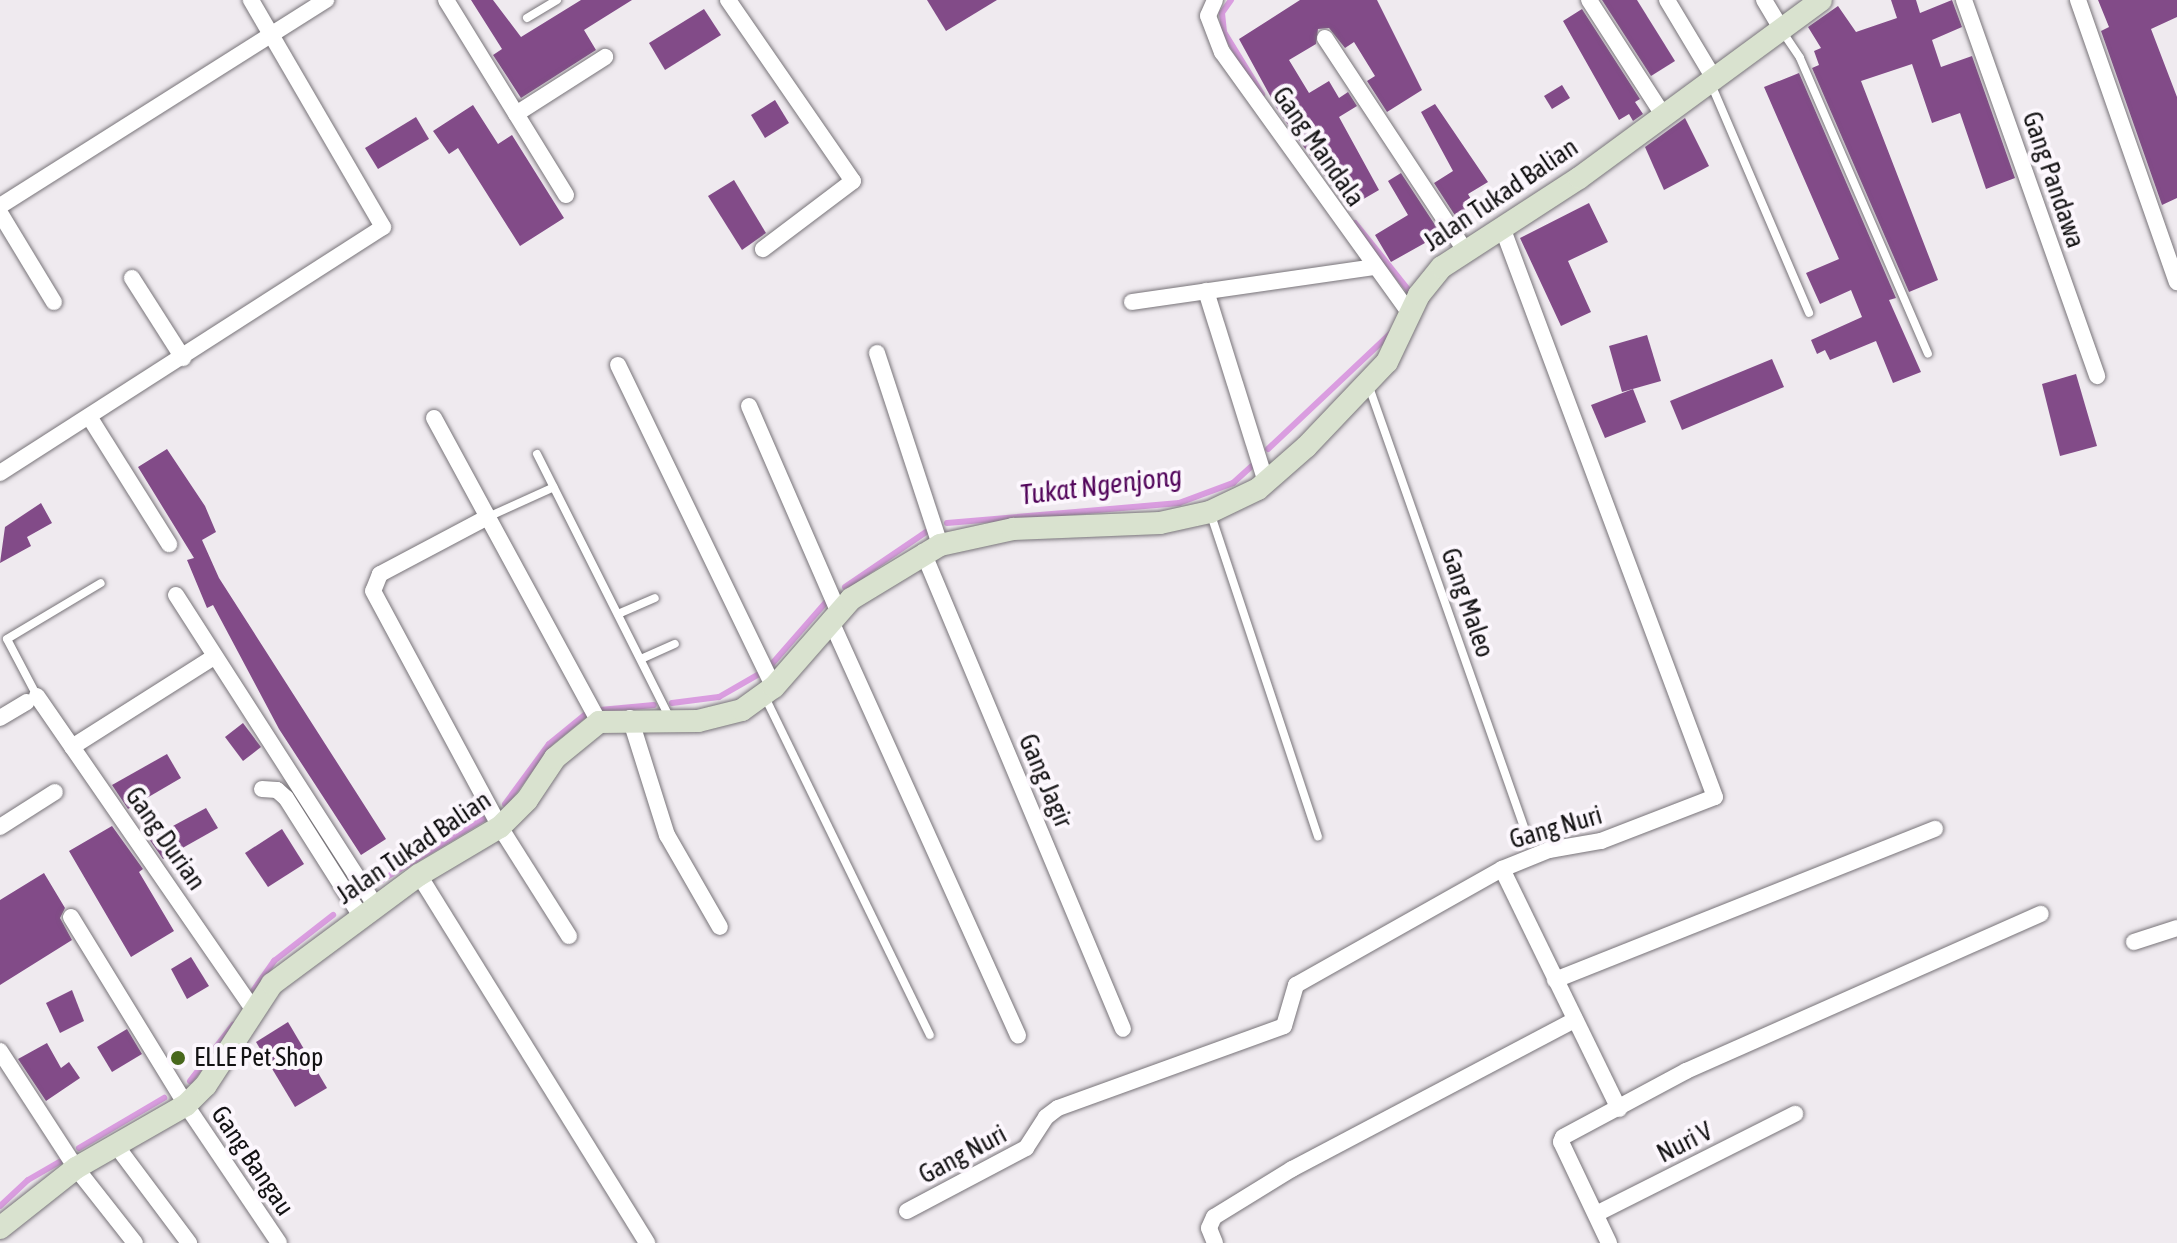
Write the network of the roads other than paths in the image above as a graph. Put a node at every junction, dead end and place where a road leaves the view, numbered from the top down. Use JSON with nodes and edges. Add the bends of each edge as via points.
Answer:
{"nodes":[{"id":1,"x":251,"y":0,"type":"edge"},
{"id":2,"x":326,"y":0,"type":"edge"},
{"id":3,"x":446,"y":0,"type":"edge"},
{"id":4,"x":557,"y":0,"type":"edge"},
{"id":5,"x":728,"y":0,"type":"edge"},
{"id":6,"x":1215,"y":0,"type":"edge"},
{"id":7,"x":1589,"y":0,"type":"edge"},
{"id":8,"x":1667,"y":0,"type":"edge"},
{"id":9,"x":1764,"y":0,"type":"edge"},
{"id":10,"x":1821,"y":0,"type":"edge"},
{"id":11,"x":1964,"y":0,"type":"edge"},
{"id":12,"x":2078,"y":0,"type":"edge"},
{"id":13,"x":527,"y":18,"type":"dead end"},
{"id":14,"x":1780,"y":27,"type":"junction"},
{"id":15,"x":271,"y":33,"type":"junction"},
{"id":16,"x":1325,"y":38,"type":"dead end"},
{"id":17,"x":605,"y":57,"type":"dead end"},
{"id":18,"x":1711,"y":78,"type":"junction"},
{"id":19,"x":516,"y":114,"type":"junction"},
{"id":20,"x":1663,"y":115,"type":"junction"},
{"id":21,"x":566,"y":195,"type":"dead end"},
{"id":22,"x":0,"y":206,"type":"edge"},
{"id":23,"x":0,"y":213,"type":"edge"},
{"id":24,"x":1502,"y":227,"type":"junction"},
{"id":25,"x":763,"y":249,"type":"dead end"},
{"id":26,"x":1465,"y":250,"type":"junction"},
{"id":27,"x":1374,"y":267,"type":"junction"},
{"id":28,"x":132,"y":278,"type":"dead end"},
{"id":29,"x":2177,"y":282,"type":"edge"},
{"id":30,"x":1206,"y":291,"type":"junction"},
{"id":31,"x":54,"y":302,"type":"dead end"},
{"id":32,"x":1132,"y":302,"type":"dead end"},
{"id":33,"x":1809,"y":313,"type":"dead end"},
{"id":34,"x":1411,"y":315,"type":"junction"},
{"id":35,"x":877,"y":353,"type":"dead end"},
{"id":36,"x":1928,"y":354,"type":"dead end"},
{"id":37,"x":183,"y":358,"type":"junction"},
{"id":38,"x":618,"y":365,"type":"dead end"},
{"id":39,"x":2097,"y":376,"type":"dead end"},
{"id":40,"x":1368,"y":383,"type":"junction"},
{"id":41,"x":749,"y":406,"type":"dead end"},
{"id":42,"x":90,"y":418,"type":"junction"},
{"id":43,"x":434,"y":418,"type":"dead end"},
{"id":44,"x":537,"y":454,"type":"dead end"},
{"id":45,"x":0,"y":473,"type":"edge"},
{"id":46,"x":1266,"y":482,"type":"junction"},
{"id":47,"x":554,"y":487,"type":"junction"},
{"id":48,"x":1210,"y":512,"type":"junction"},
{"id":49,"x":484,"y":519,"type":"junction"},
{"id":50,"x":169,"y":544,"type":"dead end"},
{"id":51,"x":926,"y":551,"type":"junction"},
{"id":52,"x":101,"y":583,"type":"dead end"},
{"id":53,"x":176,"y":595,"type":"dead end"},
{"id":54,"x":655,"y":598,"type":"dead end"},
{"id":55,"x":618,"y":614,"type":"junction"},
{"id":56,"x":834,"y":615,"type":"junction"},
{"id":57,"x":675,"y":644,"type":"dead end"},
{"id":58,"x":214,"y":657,"type":"junction"},
{"id":59,"x":641,"y":659,"type":"junction"},
{"id":60,"x":769,"y":692,"type":"junction"},
{"id":61,"x":32,"y":699,"type":"junction"},
{"id":62,"x":0,"y":718,"type":"edge"},
{"id":63,"x":630,"y":718,"type":"junction"},
{"id":64,"x":670,"y":719,"type":"junction"},
{"id":65,"x":599,"y":722,"type":"junction"},
{"id":66,"x":72,"y":747,"type":"junction"},
{"id":67,"x":262,"y":789,"type":"dead end"},
{"id":68,"x":55,"y":792,"type":"dead end"},
{"id":69,"x":1025,"y":822,"type":"dead end"},
{"id":70,"x":0,"y":827,"type":"edge"},
{"id":71,"x":500,"y":827,"type":"junction"},
{"id":72,"x":1935,"y":829,"type":"dead end"},
{"id":73,"x":1318,"y":836,"type":"dead end"},
{"id":74,"x":1527,"y":836,"type":"dead end"},
{"id":75,"x":1502,"y":869,"type":"junction"},
{"id":76,"x":419,"y":875,"type":"junction"},
{"id":77,"x":368,"y":911,"type":"junction"},
{"id":78,"x":2041,"y":914,"type":"dead end"},
{"id":79,"x":71,"y":917,"type":"dead end"},
{"id":80,"x":720,"y":927,"type":"dead end"},
{"id":81,"x":2177,"y":928,"type":"edge"},
{"id":82,"x":569,"y":936,"type":"dead end"},
{"id":83,"x":2134,"y":942,"type":"dead end"},
{"id":84,"x":1555,"y":980,"type":"junction"},
{"id":85,"x":253,"y":1009,"type":"junction"},
{"id":86,"x":1575,"y":1020,"type":"junction"},
{"id":87,"x":1123,"y":1029,"type":"dead end"},
{"id":88,"x":930,"y":1035,"type":"dead end"},
{"id":89,"x":1018,"y":1035,"type":"dead end"},
{"id":90,"x":0,"y":1051,"type":"edge"},
{"id":91,"x":186,"y":1105,"type":"junction"},
{"id":92,"x":1619,"y":1109,"type":"junction"},
{"id":93,"x":1795,"y":1114,"type":"dead end"},
{"id":94,"x":115,"y":1144,"type":"junction"},
{"id":95,"x":76,"y":1168,"type":"junction"},
{"id":96,"x":907,"y":1211,"type":"dead end"},
{"id":97,"x":1596,"y":1214,"type":"junction"},
{"id":98,"x":0,"y":1228,"type":"edge"},
{"id":99,"x":135,"y":1243,"type":"edge"},
{"id":100,"x":189,"y":1243,"type":"edge"},
{"id":101,"x":279,"y":1243,"type":"edge"},
{"id":102,"x":647,"y":1243,"type":"edge"},
{"id":103,"x":1215,"y":1243,"type":"edge"},
{"id":104,"x":1609,"y":1243,"type":"edge"}],
"edges":[{"from":1,"to":15,"type":"street"},
{"from":2,"to":15,"type":"street"},
{"from":3,"to":19,"type":"street"},
{"from":4,"to":13,"type":"lane"},
{"from":5,"to":25,"type":"street","via":[[853,181]]},
{"from":6,"to":27,"type":"street","name":"Gang Mandala","via":[[1208,16],[1222,52]]},
{"from":7,"to":20,"type":"street"},
{"from":8,"to":18,"type":"street"},
{"from":9,"to":14,"type":"street"},
{"from":10,"to":14,"type":"street","name":"Jalan Tukad Balian"},
{"from":11,"to":39,"type":"street","name":"Gang Pandawa"},
{"from":12,"to":29,"type":"street"},
{"from":14,"to":18,"type":"street","name":"Jalan Tukad Balian"},
{"from":14,"to":36,"type":"lane","via":[[1800,58]]},
{"from":15,"to":22,"type":"street"},
{"from":15,"to":37,"type":"street","via":[[384,225]]},
{"from":16,"to":26,"type":"street"},
{"from":17,"to":19,"type":"street"},
{"from":18,"to":20,"type":"street","name":"Jalan Tukad Balian"},
{"from":18,"to":33,"type":"lane"},
{"from":19,"to":21,"type":"street"},
{"from":20,"to":24,"type":"street","name":"Jalan Tukad Balian"},
{"from":23,"to":31,"type":"street"},
{"from":24,"to":26,"type":"street","name":"Jalan Tukad Balian"},
{"from":24,"to":75,"type":"street","name":"Gang Nuri","via":[[1715,794],[1703,805]]},
{"from":26,"to":34,"type":"street","name":"Jalan Tukad Balian","via":[[1430,277]]},
{"from":27,"to":30,"type":"street"},
{"from":27,"to":34,"type":"street","name":"Gang Mandala"},
{"from":28,"to":37,"type":"street"},
{"from":30,"to":32,"type":"street"},
{"from":30,"to":46,"type":"street"},
{"from":34,"to":40,"type":"street","name":"Jalan Tukad Balian","via":[[1398,347]]},
{"from":35,"to":51,"type":"street"},
{"from":37,"to":42,"type":"street"},
{"from":38,"to":60,"type":"street"},
{"from":40,"to":46,"type":"street","name":"Jalan Tukad Balian"},
{"from":40,"to":74,"type":"lane","name":"Gang Maleo"},
{"from":41,"to":56,"type":"street"},
{"from":42,"to":45,"type":"street"},
{"from":42,"to":50,"type":"street"},
{"from":43,"to":49,"type":"street"},
{"from":44,"to":47,"type":"lane"},
{"from":46,"to":48,"type":"street","name":"Jalan Tukad Balian"},
{"from":47,"to":49,"type":"lane"},
{"from":47,"to":55,"type":"lane"},
{"from":48,"to":51,"type":"street","name":"Jalan Tukad Balian","via":[[1135,526],[1013,529]]},
{"from":48,"to":73,"type":"lane"},
{"from":49,"to":65,"type":"street"},
{"from":49,"to":71,"type":"street","via":[[380,574],[372,586]]},
{"from":51,"to":56,"type":"street","name":"Jalan Tukad Balian"},
{"from":51,"to":69,"type":"street","name":"Gang Jagir"},
{"from":51,"to":87,"type":"street","name":"Gang Jagir"},
{"from":52,"to":61,"type":"lane","via":[[7,639]]},
{"from":53,"to":58,"type":"street"},
{"from":54,"to":55,"type":"lane"},
{"from":55,"to":59,"type":"lane"},
{"from":56,"to":60,"type":"street","name":"Jalan Tukad Balian"},
{"from":56,"to":89,"type":"street"},
{"from":57,"to":59,"type":"lane"},
{"from":58,"to":66,"type":"street"},
{"from":58,"to":77,"type":"street"},
{"from":59,"to":64,"type":"lane"},
{"from":60,"to":64,"type":"street","name":"Jalan Tukad Balian","via":[[724,718]]},
{"from":60,"to":88,"type":"lane"},
{"from":61,"to":62,"type":"street"},
{"from":61,"to":66,"type":"street","name":"Gang Durian"},
{"from":63,"to":64,"type":"street","name":"Jalan Tukad Balian"},
{"from":63,"to":65,"type":"street","name":"Jalan Tukad Balian"},
{"from":63,"to":80,"type":"street","via":[[667,835]]},
{"from":65,"to":71,"type":"street","name":"Jalan Tukad Balian","via":[[555,758]]},
{"from":66,"to":85,"type":"street","name":"Gang Durian"},
{"from":67,"to":77,"type":"street","via":[[277,790],[286,798]]},
{"from":68,"to":70,"type":"street"},
{"from":71,"to":76,"type":"street","name":"Jalan Tukad Balian"},
{"from":71,"to":82,"type":"street"},
{"from":72,"to":84,"type":"street"},
{"from":75,"to":84,"type":"street"},
{"from":75,"to":96,"type":"street","name":"Gang Nuri","via":[[1296,985],[1284,1026],[1058,1108],[1026,1148]]},
{"from":76,"to":77,"type":"street","name":"Jalan Tukad Balian"},
{"from":76,"to":102,"type":"street"},
{"from":77,"to":85,"type":"street","name":"Jalan Tukad Balian","via":[[272,984]]},
{"from":78,"to":92,"type":"street","via":[[1686,1071]]},
{"from":79,"to":91,"type":"street","name":"Gang Bangau"},
{"from":81,"to":83,"type":"street"},
{"from":84,"to":86,"type":"street"},
{"from":85,"to":91,"type":"street","name":"Jalan Tukad Balian","via":[[206,1085]]},
{"from":86,"to":92,"type":"street"},
{"from":86,"to":103,"type":"street","via":[[1292,1169],[1214,1217],[1209,1228]]},
{"from":90,"to":95,"type":"street"},
{"from":91,"to":94,"type":"street","name":"Jalan Tukad Balian"},
{"from":91,"to":101,"type":"street","name":"Gang Bangau"},
{"from":92,"to":97,"type":"street","via":[[1561,1142]]},
{"from":93,"to":97,"type":"street","name":"Nuri V"},
{"from":94,"to":95,"type":"street","name":"Jalan Tukad Balian"},
{"from":94,"to":100,"type":"street"},
{"from":95,"to":98,"type":"street","name":"Jalan Tukad Balian"},
{"from":95,"to":99,"type":"street"},
{"from":97,"to":104,"type":"street"}]}
